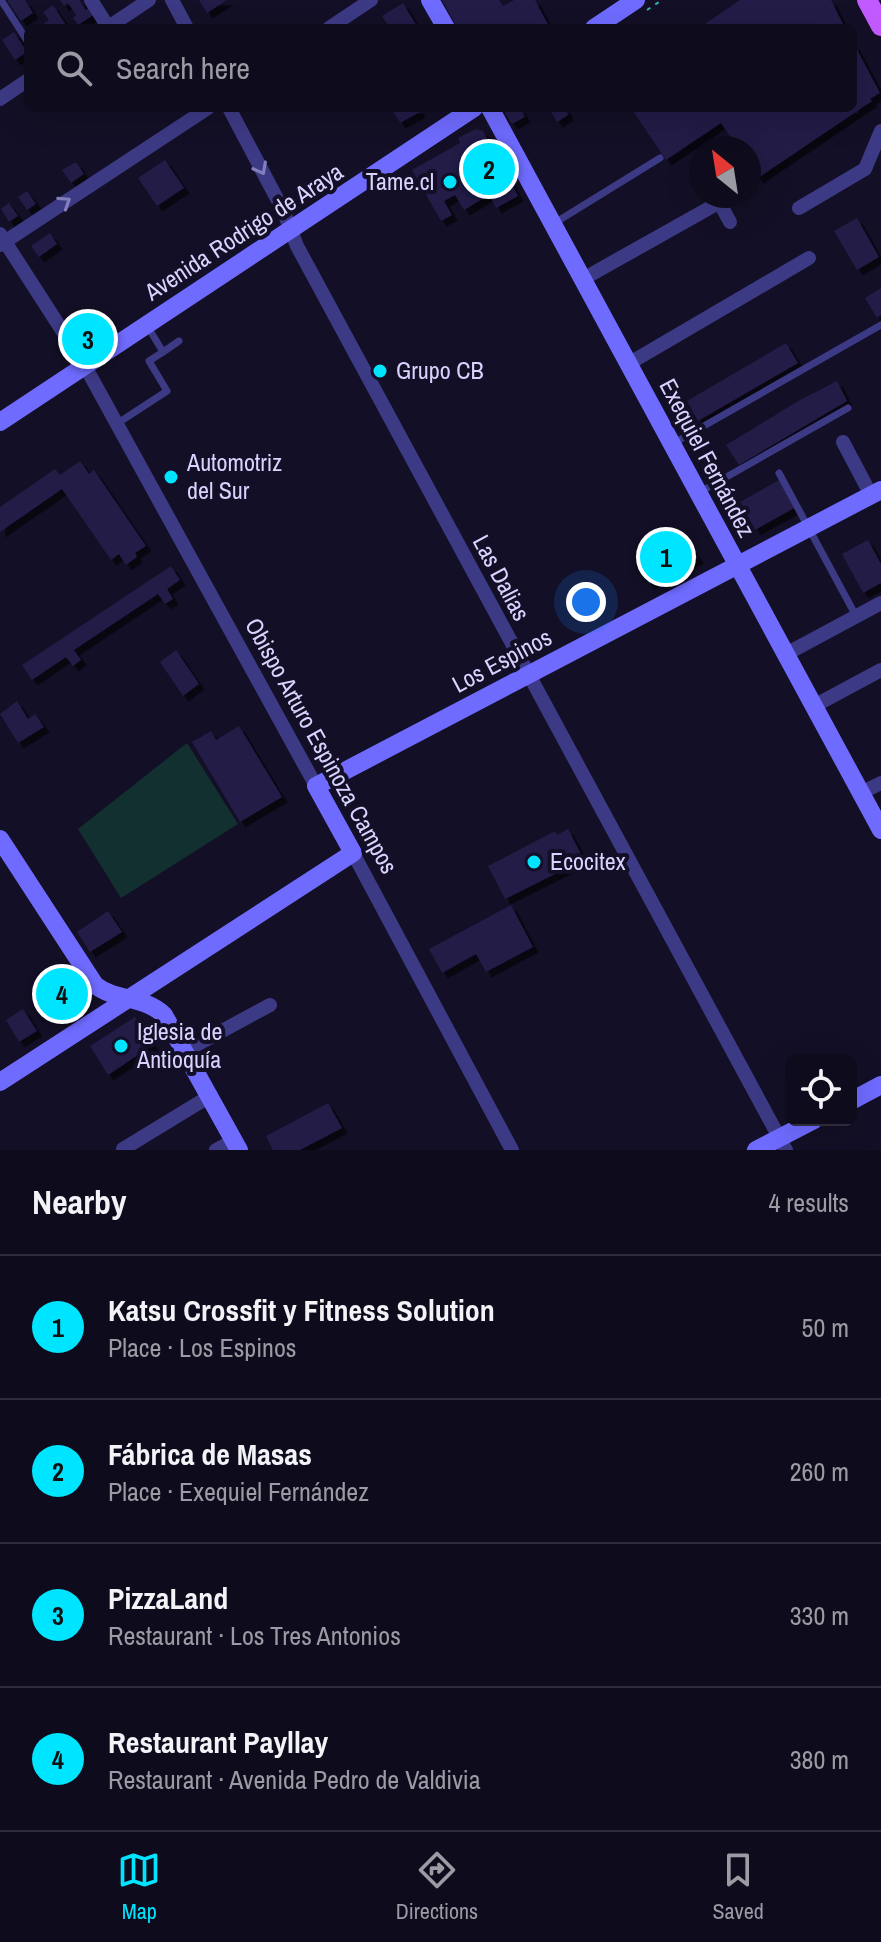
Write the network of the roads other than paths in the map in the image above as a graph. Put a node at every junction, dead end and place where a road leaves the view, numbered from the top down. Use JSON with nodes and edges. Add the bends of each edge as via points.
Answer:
{"nodes":[{"id":1,"x":1,"y":0,"type":"edge"},
{"id":2,"x":91,"y":0,"type":"edge"},
{"id":3,"x":149,"y":0,"type":"edge"},
{"id":4,"x":172,"y":0,"type":"edge"},
{"id":5,"x":371,"y":0,"type":"edge"},
{"id":6,"x":430,"y":0,"type":"edge"},
{"id":7,"x":636,"y":0,"type":"edge"},
{"id":8,"x":867,"y":0,"type":"edge"},
{"id":9,"x":106,"y":24,"type":"edge"},
{"id":10,"x":114,"y":24,"type":"edge"},
{"id":11,"x":185,"y":24,"type":"edge"},
{"id":12,"x":335,"y":24,"type":"edge"},
{"id":13,"x":444,"y":24,"type":"edge"},
{"id":14,"x":600,"y":24,"type":"edge"},
{"id":15,"x":881,"y":26,"type":"edge"},
{"id":16,"x":24,"y":36,"type":"edge"},
{"id":17,"x":24,"y":83,"type":"edge"},
{"id":18,"x":0,"y":99,"type":"edge"},
{"id":19,"x":202,"y":112,"type":"edge"},
{"id":20,"x":231,"y":112,"type":"edge"},
{"id":21,"x":468,"y":112,"type":"edge"},
{"id":22,"x":492,"y":112,"type":"edge"},
{"id":23,"x":881,"y":131,"type":"edge"},
{"id":24,"x":660,"y":158,"type":"dead end"},
{"id":25,"x":703,"y":208,"type":"edge"},
{"id":26,"x":723,"y":208,"type":"edge"},
{"id":27,"x":799,"y":208,"type":"dead end"},
{"id":28,"x":730,"y":222,"type":"dead end"},
{"id":29,"x":553,"y":224,"type":"junction"},
{"id":30,"x":290,"y":230,"type":"junction"},
{"id":31,"x":2,"y":241,"type":"edge"},
{"id":32,"x":809,"y":258,"type":"dead end"},
{"id":33,"x":583,"y":279,"type":"junction"},
{"id":34,"x":146,"y":325,"type":"junction"},
{"id":35,"x":881,"y":325,"type":"edge"},
{"id":36,"x":179,"y":341,"type":"dead end"},
{"id":37,"x":163,"y":352,"type":"junction"},
{"id":38,"x":628,"y":364,"type":"junction"},
{"id":39,"x":85,"y":366,"type":"junction"},
{"id":40,"x":848,"y":408,"type":"dead end"},
{"id":41,"x":0,"y":422,"type":"edge"},
{"id":42,"x":117,"y":424,"type":"junction"},
{"id":43,"x":843,"y":442,"type":"dead end"},
{"id":44,"x":672,"y":444,"type":"junction"},
{"id":45,"x":779,"y":473,"type":"dead end"},
{"id":46,"x":698,"y":493,"type":"junction"},
{"id":47,"x":876,"y":493,"type":"edge"},
{"id":48,"x":809,"y":528,"type":"junction"},
{"id":49,"x":737,"y":565,"type":"junction"},
{"id":50,"x":881,"y":603,"type":"edge"},
{"id":51,"x":856,"y":616,"type":"junction"},
{"id":52,"x":786,"y":654,"type":"junction"},
{"id":53,"x":881,"y":670,"type":"edge"},
{"id":54,"x":529,"y":674,"type":"junction"},
{"id":55,"x":814,"y":706,"type":"junction"},
{"id":56,"x":881,"y":783,"type":"edge"},
{"id":57,"x":316,"y":786,"type":"junction"},
{"id":58,"x":861,"y":793,"type":"junction"},
{"id":59,"x":881,"y":830,"type":"edge"},
{"id":60,"x":0,"y":839,"type":"edge"},
{"id":61,"x":353,"y":853,"type":"junction"},
{"id":62,"x":130,"y":998,"type":"junction"},
{"id":63,"x":270,"y":1005,"type":"dead end"},
{"id":64,"x":185,"y":1051,"type":"junction"},
{"id":65,"x":0,"y":1082,"type":"edge"},
{"id":66,"x":881,"y":1085,"type":"edge"},
{"id":67,"x":210,"y":1096,"type":"junction"},
{"id":68,"x":857,"y":1098,"type":"edge"},
{"id":69,"x":806,"y":1126,"type":"edge"},
{"id":70,"x":783,"y":1144,"type":"edge"},
{"id":71,"x":236,"y":1145,"type":"edge"},
{"id":72,"x":123,"y":1149,"type":"edge"},
{"id":73,"x":216,"y":1150,"type":"edge"},
{"id":74,"x":512,"y":1150,"type":"edge"},
{"id":75,"x":756,"y":1150,"type":"edge"}],
"edges":[{"from":1,"to":16,"type":"lane"},
{"from":2,"to":9,"type":"street"},
{"from":3,"to":10,"type":"street"},
{"from":4,"to":11,"type":"street"},
{"from":5,"to":12,"type":"street"},
{"from":6,"to":13,"type":"street"},
{"from":7,"to":14,"type":"street"},
{"from":8,"to":15,"type":"main road"},
{"from":17,"to":18,"type":"street"},
{"from":31,"to":19,"type":"street","one_way":true},
{"from":20,"to":30,"type":"street","name":"Las Dalias","one_way":true},
{"from":21,"to":30,"type":"street","name":"Avenida Rodrigo de Araya"},
{"from":22,"to":29,"type":"street","name":"Exequiel Fernández"},
{"from":23,"to":27,"type":"street","via":[[865,169]]},
{"from":24,"to":29,"type":"lane"},
{"from":25,"to":33,"type":"street"},
{"from":26,"to":28,"type":"street"},
{"from":29,"to":33,"type":"street","name":"Exequiel Fernández"},
{"from":30,"to":34,"type":"street","name":"Avenida Rodrigo de Araya"},
{"from":30,"to":54,"type":"street","name":"Las Dalias"},
{"from":31,"to":39,"type":"street","name":"Obispo Arturo Espinoza Campos"},
{"from":32,"to":38,"type":"street"},
{"from":33,"to":38,"type":"street","name":"Exequiel Fernández"},
{"from":34,"to":37,"type":"lane"},
{"from":34,"to":39,"type":"street","name":"Avenida Rodrigo de Araya"},
{"from":35,"to":44,"type":"lane"},
{"from":36,"to":37,"type":"lane"},
{"from":37,"to":42,"type":"lane","via":[[149,361],[167,391]]},
{"from":38,"to":44,"type":"street","name":"Exequiel Fernández"},
{"from":39,"to":41,"type":"street","name":"Avenida Rodrigo de Araya"},
{"from":39,"to":42,"type":"street","name":"Obispo Arturo Espinoza Campos"},
{"from":40,"to":46,"type":"lane"},
{"from":42,"to":57,"type":"street","name":"Obispo Arturo Espinoza Campos"},
{"from":43,"to":47,"type":"street"},
{"from":44,"to":46,"type":"street","name":"Exequiel Fernández"},
{"from":45,"to":48,"type":"lane"},
{"from":46,"to":49,"type":"street","name":"Exequiel Fernández"},
{"from":47,"to":48,"type":"street","name":"Los Espinos"},
{"from":48,"to":49,"type":"street","name":"Los Espinos"},
{"from":48,"to":51,"type":"lane"},
{"from":49,"to":52,"type":"street","name":"Exequiel Fernández"},
{"from":49,"to":54,"type":"street","name":"Los Espinos"},
{"from":50,"to":51,"type":"street"},
{"from":51,"to":52,"type":"street"},
{"from":52,"to":55,"type":"street","name":"Exequiel Fernández"},
{"from":53,"to":55,"type":"street"},
{"from":54,"to":57,"type":"street","name":"Los Espinos"},
{"from":54,"to":70,"type":"street","name":"Las Dalias"},
{"from":55,"to":58,"type":"street","name":"Exequiel Fernández"},
{"from":56,"to":58,"type":"street"},
{"from":57,"to":61,"type":"street","name":"Obispo Arturo Espinoza Campos"},
{"from":58,"to":59,"type":"street","name":"Exequiel Fernández"},
{"from":60,"to":62,"type":"street","via":[[95,985]]},
{"from":61,"to":62,"type":"street"},
{"from":61,"to":74,"type":"street","name":"Obispo Arturo Espinoza Campos"},
{"from":62,"to":64,"type":"street","via":[[162,1013]]},
{"from":62,"to":65,"type":"street"},
{"from":63,"to":64,"type":"street"},
{"from":64,"to":67,"type":"street"},
{"from":66,"to":68,"type":"street"},
{"from":67,"to":71,"type":"street"},
{"from":67,"to":72,"type":"street"},
{"from":69,"to":70,"type":"street"},
{"from":70,"to":75,"type":"street"},
{"from":71,"to":73,"type":"street"}]}
